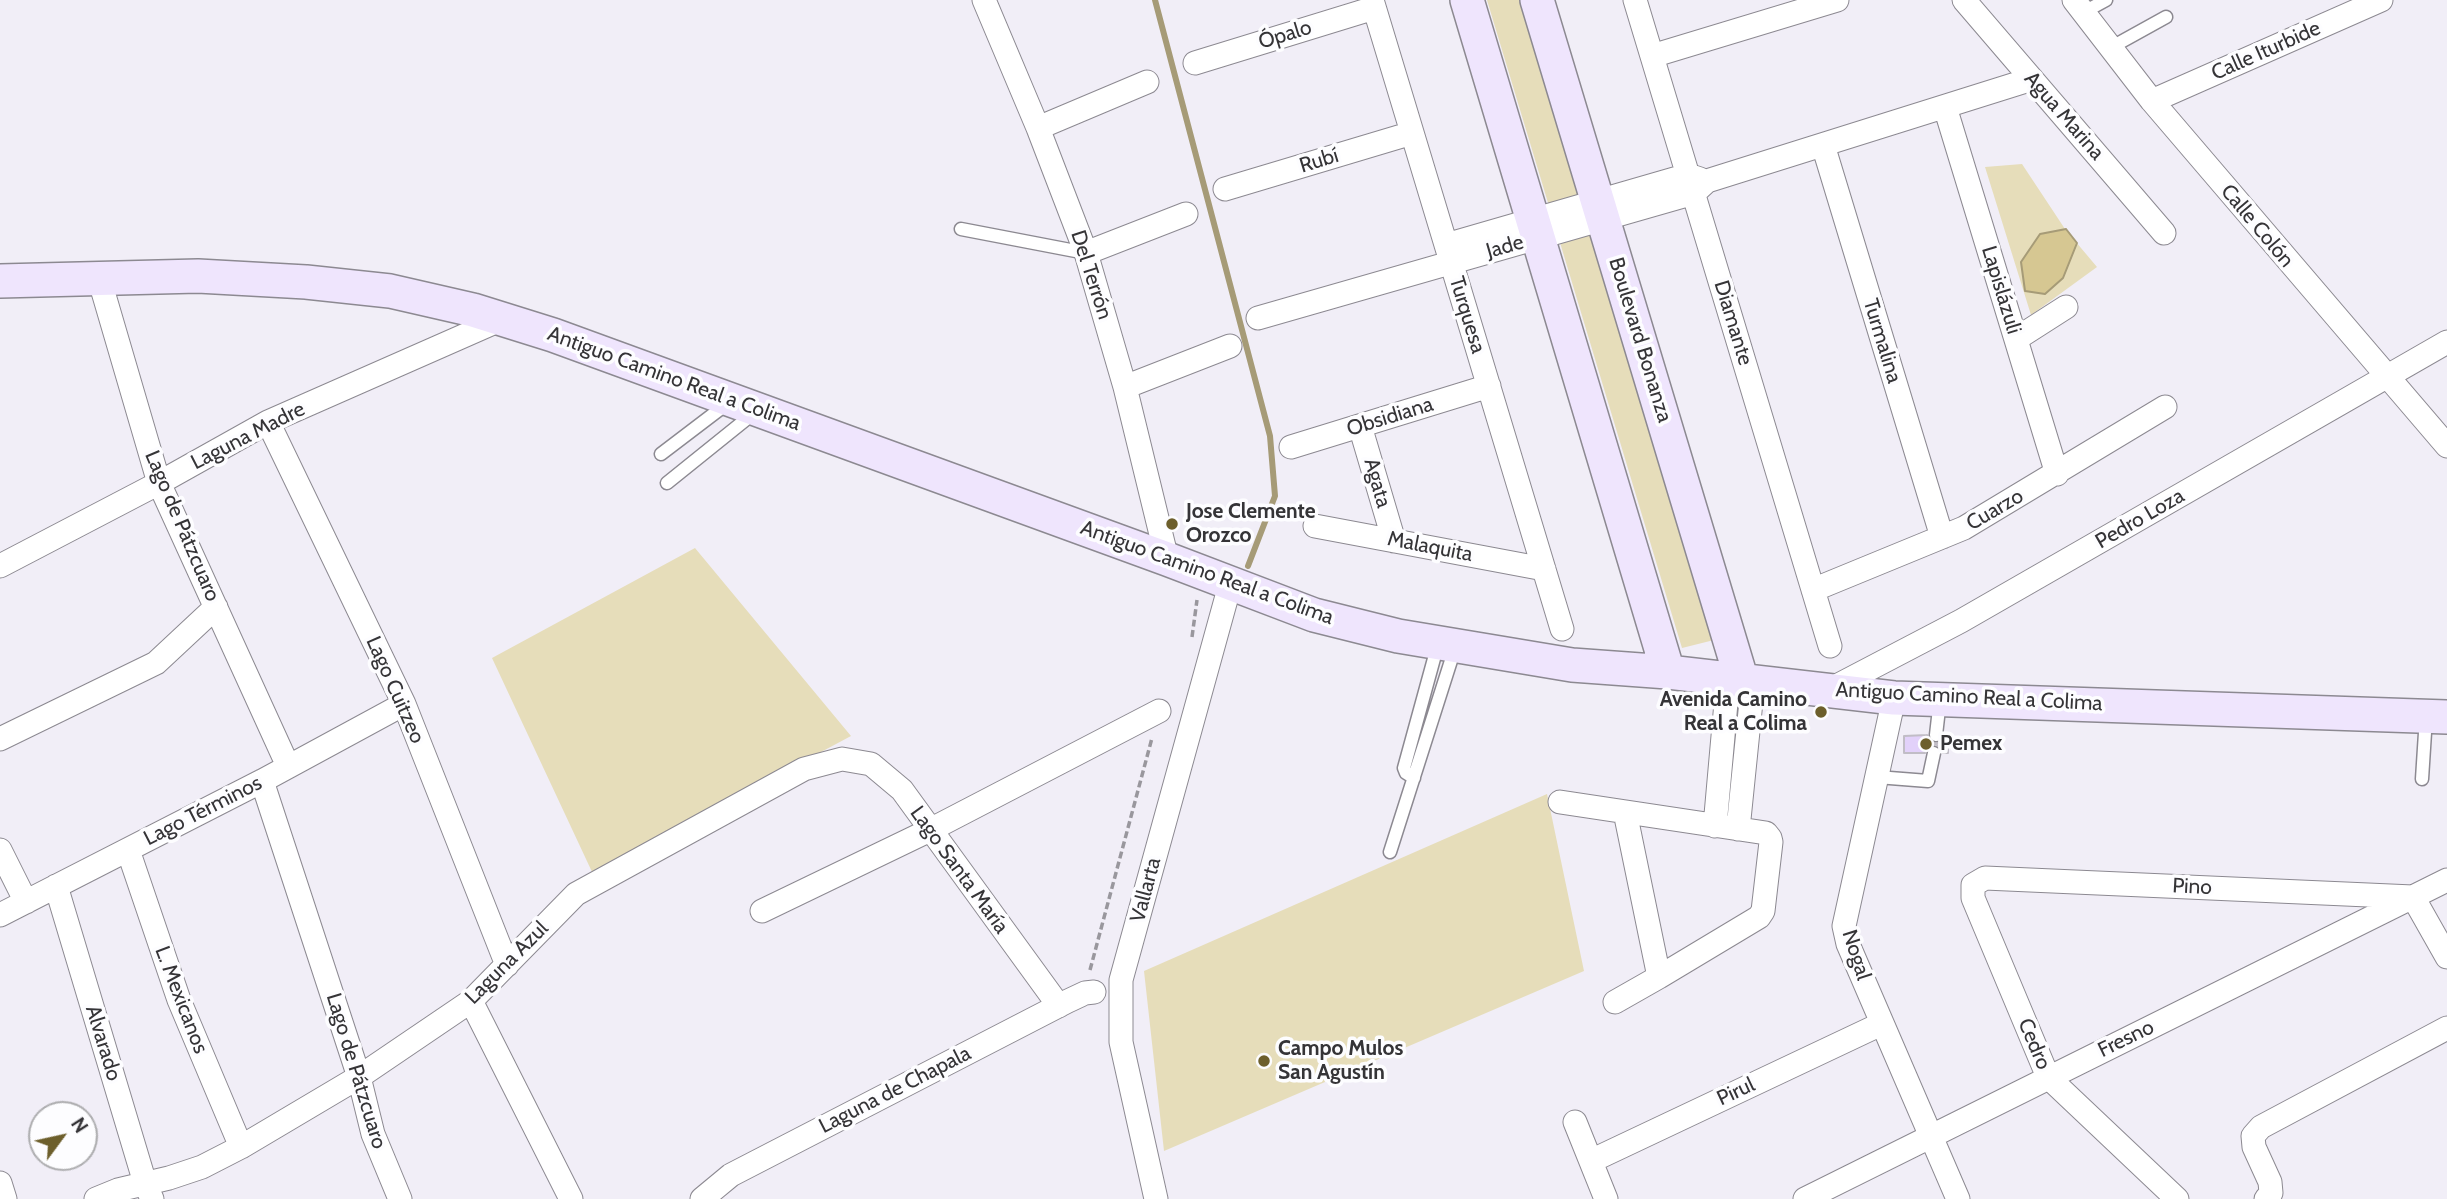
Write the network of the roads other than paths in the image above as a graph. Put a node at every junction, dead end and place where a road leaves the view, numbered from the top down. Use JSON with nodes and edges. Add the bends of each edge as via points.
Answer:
{"nodes":[{"id":1,"x":985,"y":0,"type":"edge"},
{"id":2,"x":1468,"y":0,"type":"edge"},
{"id":3,"x":1537,"y":0,"type":"edge"},
{"id":4,"x":1635,"y":0,"type":"edge"},
{"id":5,"x":1837,"y":0,"type":"edge"},
{"id":6,"x":1964,"y":0,"type":"edge"},
{"id":7,"x":2106,"y":0,"type":"edge"},
{"id":8,"x":2381,"y":0,"type":"edge"},
{"id":9,"x":1373,"y":4,"type":"edge"},
{"id":10,"x":2079,"y":6,"type":"edge"},
{"id":11,"x":2166,"y":17,"type":"dead end"},
{"id":12,"x":2110,"y":48,"type":"junction"},
{"id":13,"x":1651,"y":56,"type":"junction"},
{"id":14,"x":1195,"y":63,"type":"dead end"},
{"id":15,"x":2032,"y":79,"type":"junction"},
{"id":16,"x":1147,"y":82,"type":"dead end"},
{"id":17,"x":2152,"y":102,"type":"junction"},
{"id":18,"x":1945,"y":107,"type":"junction"},
{"id":19,"x":1038,"y":128,"type":"junction"},
{"id":20,"x":1412,"y":134,"type":"junction"},
{"id":21,"x":1823,"y":145,"type":"junction"},
{"id":22,"x":1696,"y":183,"type":"junction"},
{"id":23,"x":1225,"y":189,"type":"dead end"},
{"id":24,"x":1601,"y":210,"type":"junction"},
{"id":25,"x":1186,"y":214,"type":"dead end"},
{"id":26,"x":1536,"y":228,"type":"junction"},
{"id":27,"x":961,"y":229,"type":"dead end"},
{"id":28,"x":2164,"y":233,"type":"dead end"},
{"id":29,"x":1086,"y":253,"type":"junction"},
{"id":30,"x":1449,"y":253,"type":"junction"},
{"id":31,"x":2,"y":277,"type":"edge"},
{"id":32,"x":99,"y":278,"type":"junction"},
{"id":33,"x":2066,"y":307,"type":"dead end"},
{"id":34,"x":1258,"y":318,"type":"dead end"},
{"id":35,"x":502,"y":319,"type":"junction"},
{"id":36,"x":2016,"y":339,"type":"junction"},
{"id":37,"x":2447,"y":342,"type":"edge"},
{"id":38,"x":1230,"y":346,"type":"dead end"},
{"id":39,"x":2387,"y":377,"type":"junction"},
{"id":40,"x":1489,"y":386,"type":"junction"},
{"id":41,"x":1125,"y":387,"type":"junction"},
{"id":42,"x":745,"y":405,"type":"junction"},
{"id":43,"x":2165,"y":407,"type":"dead end"},
{"id":44,"x":268,"y":422,"type":"junction"},
{"id":45,"x":1360,"y":426,"type":"junction"},
{"id":46,"x":2447,"y":446,"type":"edge"},
{"id":47,"x":1291,"y":447,"type":"dead end"},
{"id":48,"x":661,"y":454,"type":"dead end"},
{"id":49,"x":2057,"y":474,"type":"junction"},
{"id":50,"x":159,"y":483,"type":"junction"},
{"id":51,"x":667,"y":483,"type":"dead end"},
{"id":52,"x":1315,"y":526,"type":"dead end"},
{"id":53,"x":1942,"y":537,"type":"junction"},
{"id":54,"x":1394,"y":541,"type":"junction"},
{"id":55,"x":1167,"y":559,"type":"junction"},
{"id":56,"x":0,"y":566,"type":"edge"},
{"id":57,"x":1544,"y":569,"type":"junction"},
{"id":58,"x":1230,"y":584,"type":"junction"},
{"id":59,"x":1813,"y":590,"type":"junction"},
{"id":60,"x":216,"y":607,"type":"junction"},
{"id":61,"x":1562,"y":629,"type":"dead end"},
{"id":62,"x":1447,"y":644,"type":"junction"},
{"id":63,"x":1830,"y":646,"type":"dead end"},
{"id":64,"x":1668,"y":672,"type":"junction"},
{"id":65,"x":1741,"y":681,"type":"junction"},
{"id":66,"x":1829,"y":690,"type":"junction"},
{"id":67,"x":1894,"y":698,"type":"junction"},
{"id":68,"x":1940,"y":699,"type":"junction"},
{"id":69,"x":404,"y":705,"type":"junction"},
{"id":70,"x":1159,"y":711,"type":"road end"},
{"id":71,"x":2437,"y":716,"type":"edge"},
{"id":72,"x":1416,"y":723,"type":"junction"},
{"id":73,"x":1430,"y":729,"type":"junction"},
{"id":74,"x":1936,"y":736,"type":"dead end"},
{"id":75,"x":0,"y":739,"type":"edge"},
{"id":76,"x":1934,"y":753,"type":"dead end"},
{"id":77,"x":842,"y":760,"type":"joint"},
{"id":78,"x":288,"y":766,"type":"junction"},
{"id":79,"x":1877,"y":777,"type":"junction"},
{"id":80,"x":1414,"y":778,"type":"junction"},
{"id":81,"x":2422,"y":779,"type":"dead end"},
{"id":82,"x":262,"y":781,"type":"junction"},
{"id":83,"x":1560,"y":802,"type":"dead end"},
{"id":84,"x":1625,"y":812,"type":"junction"},
{"id":85,"x":1727,"y":827,"type":"junction"},
{"id":86,"x":930,"y":830,"type":"junction"},
{"id":87,"x":0,"y":850,"type":"edge"},
{"id":88,"x":128,"y":850,"type":"junction"},
{"id":89,"x":1390,"y":852,"type":"dead end"},
{"id":90,"x":2447,"y":880,"type":"edge"},
{"id":91,"x":1973,"y":885,"type":"joint"},
{"id":92,"x":57,"y":886,"type":"junction"},
{"id":93,"x":2413,"y":897,"type":"junction"},
{"id":94,"x":26,"y":902,"type":"junction"},
{"id":95,"x":762,"y":911,"type":"dead end"},
{"id":96,"x":0,"y":915,"type":"edge"},
{"id":97,"x":2447,"y":957,"type":"edge"},
{"id":98,"x":507,"y":965,"type":"junction"},
{"id":99,"x":1659,"y":977,"type":"junction"},
{"id":100,"x":1094,"y":992,"type":"road end"},
{"id":101,"x":471,"y":1001,"type":"junction"},
{"id":102,"x":1615,"y":1003,"type":"dead end"},
{"id":103,"x":1059,"y":1006,"type":"junction"},
{"id":104,"x":1881,"y":1024,"type":"junction"},
{"id":105,"x":2447,"y":1028,"type":"edge"},
{"id":106,"x":359,"y":1077,"type":"junction"},
{"id":107,"x":2048,"y":1077,"type":"junction"},
{"id":108,"x":1575,"y":1122,"type":"dead end"},
{"id":109,"x":1931,"y":1136,"type":"junction"},
{"id":110,"x":241,"y":1147,"type":"junction"},
{"id":111,"x":1591,"y":1161,"type":"junction"},
{"id":112,"x":0,"y":1183,"type":"edge"},
{"id":113,"x":148,"y":1191,"type":"edge"},
{"id":114,"x":1810,"y":1198,"type":"edge"},
{"id":115,"x":5,"y":1199,"type":"edge"},
{"id":116,"x":96,"y":1199,"type":"edge"},
{"id":117,"x":400,"y":1199,"type":"edge"},
{"id":118,"x":571,"y":1199,"type":"edge"},
{"id":119,"x":702,"y":1199,"type":"edge"},
{"id":120,"x":1156,"y":1199,"type":"edge"},
{"id":121,"x":1606,"y":1199,"type":"edge"},
{"id":122,"x":1958,"y":1199,"type":"edge"},
{"id":123,"x":2177,"y":1199,"type":"edge"},
{"id":124,"x":2266,"y":1199,"type":"edge"}],
"edges":[{"from":1,"to":19,"type":"street","name":"Del Terrón"},
{"from":2,"to":26,"type":"main road"},
{"from":3,"to":24,"type":"main road","name":"Boulevard Bonanza"},
{"from":4,"to":13,"type":"street","name":"Diamante"},
{"from":5,"to":13,"type":"street"},
{"from":6,"to":15,"type":"street","name":"Agua Marina"},
{"from":7,"to":10,"type":"lane"},
{"from":8,"to":17,"type":"street","name":"Calle Iturbide"},
{"from":9,"to":14,"type":"street","name":"Ópalo"},
{"from":9,"to":20,"type":"street","name":"Turquesa"},
{"from":10,"to":12,"type":"street","name":"Calle Colón"},
{"from":11,"to":12,"type":"lane"},
{"from":12,"to":17,"type":"street","name":"Calle Colón"},
{"from":13,"to":22,"type":"street","name":"Diamante"},
{"from":15,"to":18,"type":"street","name":"Jade"},
{"from":15,"to":28,"type":"street","name":"Agua Marina"},
{"from":16,"to":19,"type":"street"},
{"from":17,"to":39,"type":"street","name":"Calle Colón"},
{"from":18,"to":21,"type":"street","name":"Jade"},
{"from":18,"to":36,"type":"street","name":"Lapislázuli"},
{"from":19,"to":29,"type":"street","name":"Del Terrón"},
{"from":20,"to":23,"type":"street","name":"Rubí"},
{"from":20,"to":30,"type":"street","name":"Turquesa"},
{"from":21,"to":22,"type":"street","name":"Jade"},
{"from":21,"to":53,"type":"street","name":"Turmalina"},
{"from":22,"to":24,"type":"street","name":"Jade"},
{"from":22,"to":59,"type":"street","name":"Diamante"},
{"from":24,"to":26,"type":"street","name":"Jade"},
{"from":24,"to":65,"type":"main road","name":"Boulevard Bonanza"},
{"from":25,"to":29,"type":"street"},
{"from":26,"to":30,"type":"street","name":"Jade"},
{"from":26,"to":64,"type":"main road"},
{"from":27,"to":29,"type":"lane"},
{"from":29,"to":41,"type":"street","name":"Del Terrón"},
{"from":30,"to":34,"type":"street","name":"Jade"},
{"from":30,"to":40,"type":"street","name":"Turquesa"},
{"from":31,"to":32,"type":"main road","name":"Antiguo Camino Real a Colima"},
{"from":32,"to":35,"type":"main road","name":"Antiguo Camino Real a Colima","via":[[198,276],[306,282],[390,291]]},
{"from":32,"to":50,"type":"street","name":"Lago de Pátzcuaro"},
{"from":33,"to":36,"type":"street"},
{"from":35,"to":42,"type":"main road","name":"Antiguo Camino Real a Colima"},
{"from":35,"to":44,"type":"street","name":"Laguna Madre"},
{"from":36,"to":49,"type":"street","name":"Lapislázuli"},
{"from":37,"to":39,"type":"street","name":"Pedro Loza"},
{"from":38,"to":41,"type":"street"},
{"from":39,"to":46,"type":"street","name":"Calle Colón"},
{"from":39,"to":66,"type":"street","name":"Pedro Loza","via":[[1961,621]]},
{"from":40,"to":45,"type":"street","name":"Obsidiana"},
{"from":40,"to":57,"type":"street","name":"Turquesa"},
{"from":41,"to":55,"type":"street","name":"Del Terrón"},
{"from":42,"to":48,"type":"lane"},
{"from":42,"to":51,"type":"lane"},
{"from":42,"to":55,"type":"main road","name":"Antiguo Camino Real a Colima"},
{"from":43,"to":49,"type":"street","name":"Cuarzo"},
{"from":44,"to":50,"type":"street","name":"Laguna Madre"},
{"from":44,"to":69,"type":"street","name":"Lago Cuitzeo"},
{"from":45,"to":47,"type":"street","name":"Obsidiana"},
{"from":45,"to":54,"type":"street","name":"Agata"},
{"from":49,"to":53,"type":"street","name":"Cuarzo"},
{"from":50,"to":56,"type":"street","name":"Laguna Madre"},
{"from":50,"to":60,"type":"street","name":"Lago de Pátzcuaro"},
{"from":52,"to":54,"type":"street","name":"Malaquita"},
{"from":53,"to":59,"type":"street","name":"Cuarzo"},
{"from":54,"to":57,"type":"street","name":"Malaquita"},
{"from":55,"to":58,"type":"main road","name":"Antiguo Camino Real a Colima"},
{"from":57,"to":61,"type":"street","name":"Turquesa"},
{"from":58,"to":62,"type":"main road","name":"Antiguo Camino Real a Colima","via":[[1314,615]]},
{"from":58,"to":120,"type":"street","name":"Vallarta","via":[[1121,980],[1121,1042]]},
{"from":59,"to":63,"type":"street","name":"Diamante"},
{"from":60,"to":75,"type":"street","via":[[156,663]]},
{"from":60,"to":78,"type":"street","name":"Lago de Pátzcuaro"},
{"from":62,"to":64,"type":"main road","name":"Antiguo Camino Real a Colima","via":[[1572,665]]},
{"from":62,"to":72,"type":"lane"},
{"from":62,"to":73,"type":"lane"},
{"from":64,"to":65,"type":"main road","name":"Antiguo Camino Real a Colima"},
{"from":65,"to":66,"type":"main road","name":"Antiguo Camino Real a Colima"},
{"from":65,"to":85,"type":"street"},
{"from":66,"to":67,"type":"main road","name":"Antiguo Camino Real a Colima"},
{"from":67,"to":68,"type":"main road","name":"Antiguo Camino Real a Colima"},
{"from":67,"to":79,"type":"street","name":"Nogal"},
{"from":68,"to":71,"type":"main road","name":"Antiguo Camino Real a Colima"},
{"from":68,"to":74,"type":"lane"},
{"from":69,"to":78,"type":"street","name":"Lago Términos"},
{"from":69,"to":98,"type":"street","name":"Lago Cuitzeo"},
{"from":70,"to":86,"type":"street"},
{"from":71,"to":81,"type":"lane"},
{"from":72,"to":73,"type":"lane"},
{"from":72,"to":80,"type":"lane","via":[[1405,768]]},
{"from":73,"to":80,"type":"lane"},
{"from":76,"to":79,"type":"lane","via":[[1928,781]]},
{"from":77,"to":86,"type":"street","name":"Lago Santa María","via":[[870,764],[902,790]]},
{"from":77,"to":98,"type":"street","name":"Laguna Azul","via":[[804,769],[576,894]]},
{"from":78,"to":82,"type":"street","name":"Lago Términos"},
{"from":79,"to":104,"type":"street","name":"Nogal","via":[[1844,926]]},
{"from":80,"to":89,"type":"lane"},
{"from":82,"to":88,"type":"street","name":"Lago Términos"},
{"from":82,"to":106,"type":"street","name":"Lago de Pátzcuaro"},
{"from":83,"to":84,"type":"street"},
{"from":84,"to":85,"type":"street"},
{"from":84,"to":99,"type":"street"},
{"from":85,"to":99,"type":"street","via":[[1766,833],[1771,842],[1763,911]]},
{"from":86,"to":95,"type":"street"},
{"from":86,"to":103,"type":"street","name":"Lago Santa María"},
{"from":87,"to":94,"type":"street"},
{"from":88,"to":92,"type":"street","name":"Lago Términos"},
{"from":88,"to":110,"type":"street","name":"L. Mexicanos","via":[[179,1000]]},
{"from":90,"to":93,"type":"street","name":"Fresno"},
{"from":91,"to":93,"type":"street","name":"Pino","via":[[1985,878]]},
{"from":91,"to":107,"type":"street","name":"Cedro","via":[[1973,898]]},
{"from":92,"to":94,"type":"street","name":"Lago Términos"},
{"from":92,"to":113,"type":"street","name":"Alvarado"},
{"from":93,"to":97,"type":"street"},
{"from":93,"to":107,"type":"street","name":"Fresno"},
{"from":94,"to":96,"type":"street","name":"Lago Términos"},
{"from":98,"to":101,"type":"street","name":"Laguna Azul"},
{"from":99,"to":102,"type":"street"},
{"from":100,"to":103,"type":"street","name":"Laguna de Chapala"},
{"from":101,"to":106,"type":"street","name":"Laguna Azul"},
{"from":101,"to":118,"type":"street"},
{"from":103,"to":119,"type":"street","name":"Laguna de Chapala","via":[[731,1175]]},
{"from":104,"to":109,"type":"street","name":"Nogal"},
{"from":104,"to":111,"type":"street","name":"Pirul"},
{"from":105,"to":124,"type":"street","via":[[2261,1127],[2253,1136],[2270,1182]]},
{"from":106,"to":110,"type":"street","name":"Laguna Azul"},
{"from":106,"to":117,"type":"street","name":"Lago de Pátzcuaro","via":[[373,1134]]},
{"from":107,"to":109,"type":"street","name":"Fresno"},
{"from":107,"to":123,"type":"street","name":"Cedro"},
{"from":108,"to":111,"type":"street"},
{"from":109,"to":114,"type":"street","name":"Fresno"},
{"from":109,"to":122,"type":"street","name":"Nogal"},
{"from":110,"to":113,"type":"street","name":"Laguna Azul"},
{"from":111,"to":121,"type":"street"},
{"from":112,"to":115,"type":"street"},
{"from":113,"to":116,"type":"street","name":"Laguna Azul","via":[[118,1190]]}]}
